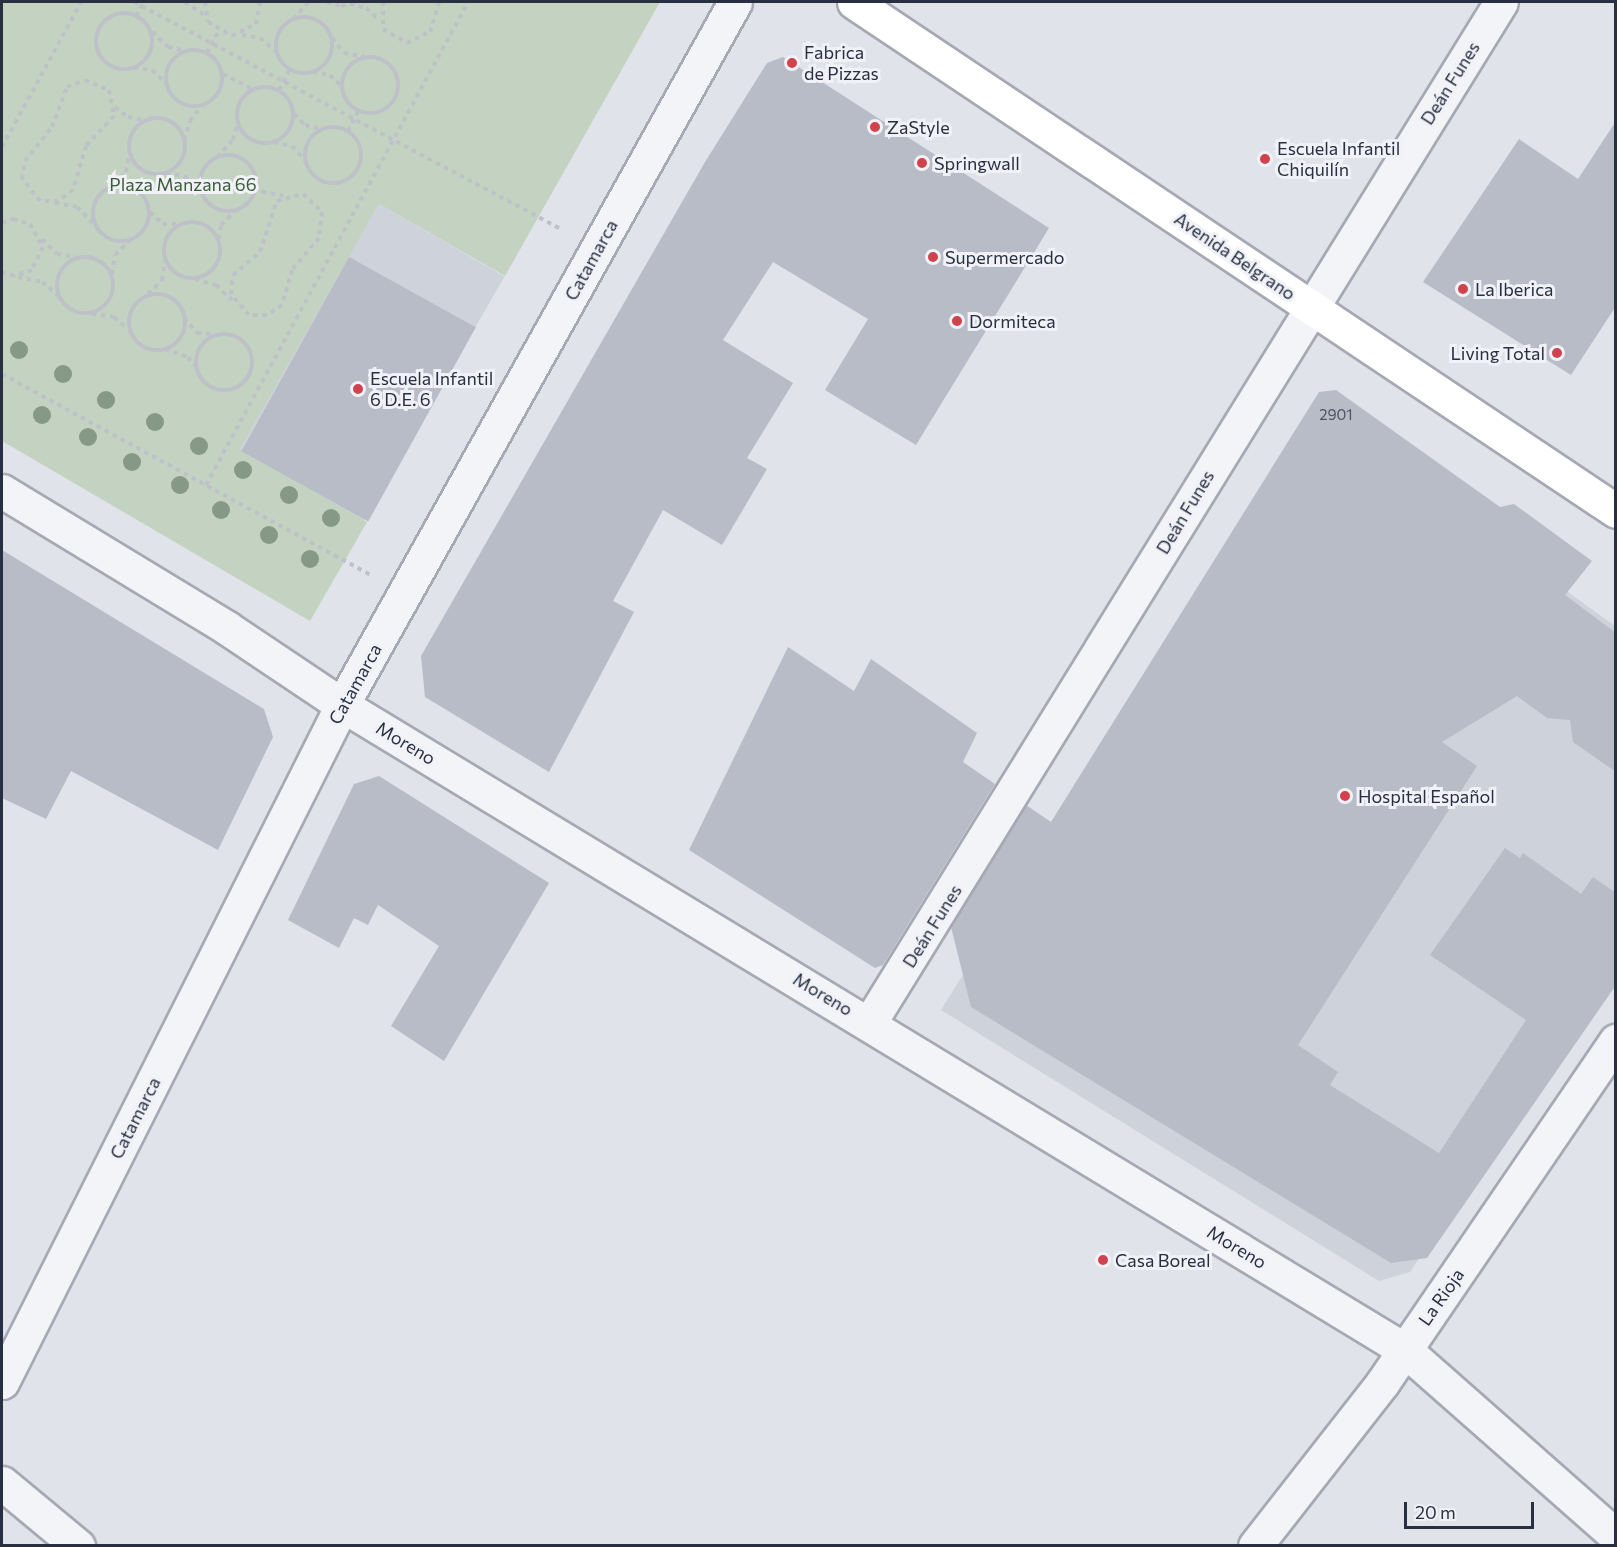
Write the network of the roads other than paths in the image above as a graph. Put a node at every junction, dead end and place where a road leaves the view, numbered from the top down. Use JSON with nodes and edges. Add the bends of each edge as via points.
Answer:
{"nodes":[{"id":1,"x":735,"y":2,"type":"edge"},
{"id":2,"x":854,"y":2,"type":"edge"},
{"id":3,"x":1501,"y":2,"type":"edge"},
{"id":4,"x":1310,"y":306,"type":"junction"},
{"id":5,"x":2,"y":490,"type":"edge"},
{"id":6,"x":1616,"y":512,"type":"edge"},
{"id":7,"x":342,"y":705,"type":"junction"},
{"id":8,"x":870,"y":1022,"type":"junction"},
{"id":9,"x":1616,"y":1041,"type":"edge"},
{"id":10,"x":1405,"y":1350,"type":"junction"},
{"id":11,"x":2,"y":1382,"type":"edge"},
{"id":12,"x":2,"y":1483,"type":"edge"},
{"id":13,"x":1616,"y":1536,"type":"edge"},
{"id":14,"x":78,"y":1545,"type":"edge"},
{"id":15,"x":1255,"y":1545,"type":"edge"}],
"edges":[{"from":1,"to":7,"type":"street","name":"Catamarca"},
{"from":2,"to":4,"type":"main road","name":"Avenida Belgrano"},
{"from":3,"to":4,"type":"street","name":"Deán Funes"},
{"from":4,"to":6,"type":"main road","name":"Avenida Belgrano"},
{"from":4,"to":8,"type":"street","name":"Deán Funes"},
{"from":5,"to":7,"type":"street","name":"Moreno","via":[[227,628]]},
{"from":7,"to":8,"type":"street","name":"Moreno"},
{"from":7,"to":11,"type":"street","name":"Catamarca"},
{"from":8,"to":10,"type":"street","name":"Moreno"},
{"from":9,"to":10,"type":"street","name":"La Rioja"},
{"from":10,"to":13,"type":"street","name":"Moreno"},
{"from":10,"to":15,"type":"street","name":"La Rioja"},
{"from":12,"to":14,"type":"street"}]}
